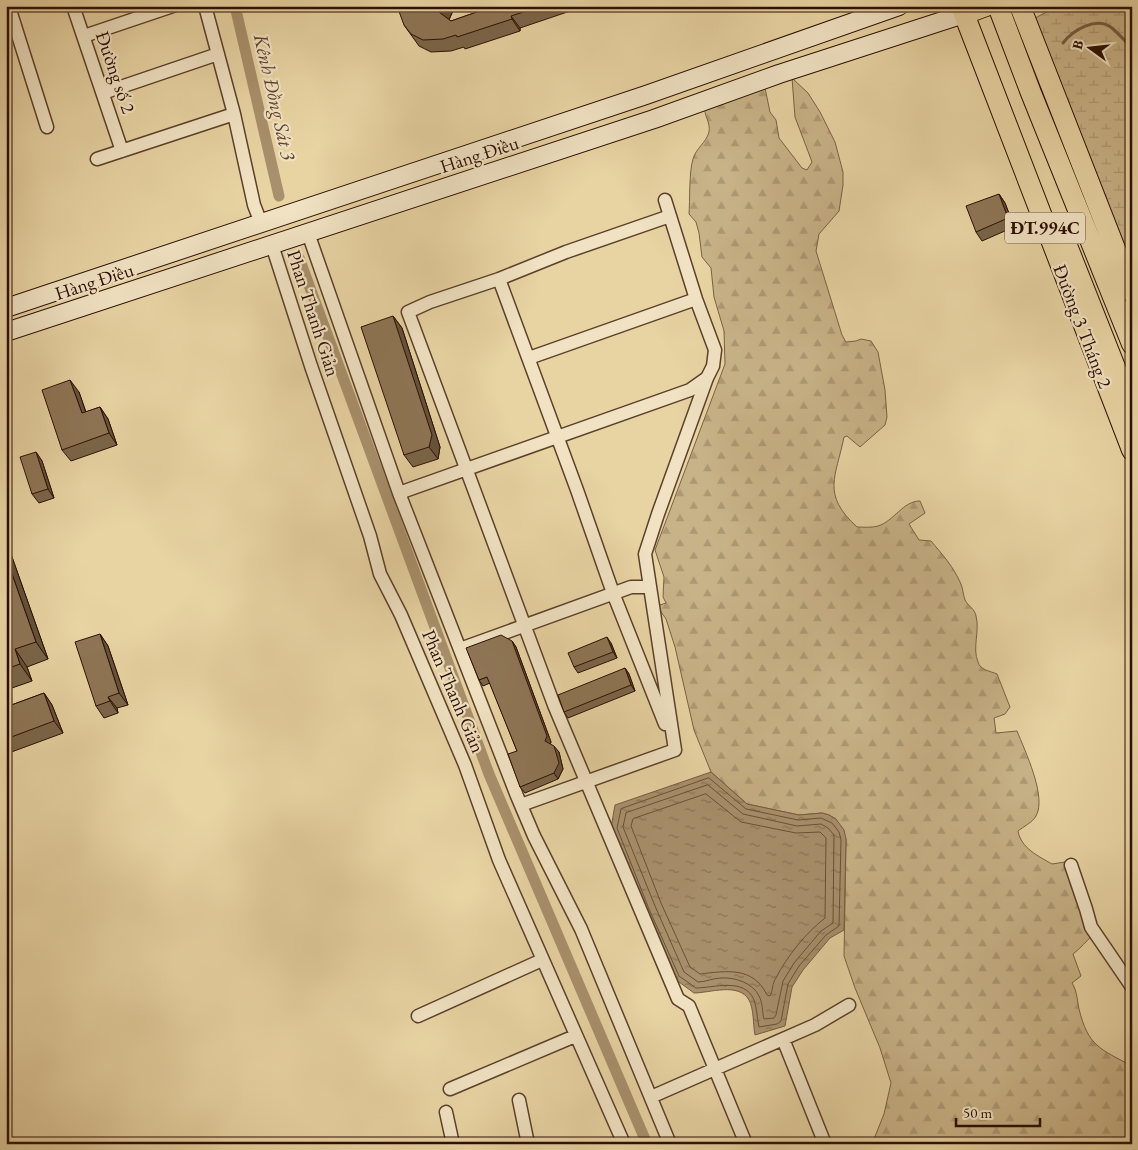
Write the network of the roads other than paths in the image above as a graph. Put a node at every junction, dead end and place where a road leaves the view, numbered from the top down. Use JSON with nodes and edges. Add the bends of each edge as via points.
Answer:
{"nodes":[{"id":1,"x":7,"y":6,"type":"edge"},
{"id":2,"x":72,"y":6,"type":"edge"},
{"id":3,"x":173,"y":6,"type":"edge"},
{"id":4,"x":205,"y":6,"type":"edge"},
{"id":5,"x":899,"y":6,"type":"edge"},
{"id":6,"x":998,"y":6,"type":"edge"},
{"id":7,"x":1020,"y":6,"type":"edge"},
{"id":8,"x":972,"y":9,"type":"edge"},
{"id":9,"x":84,"y":36,"type":"junction"},
{"id":10,"x":218,"y":54,"type":"junction"},
{"id":11,"x":103,"y":93,"type":"junction"},
{"id":12,"x":646,"y":95,"type":"junction"},
{"id":13,"x":234,"y":114,"type":"junction"},
{"id":14,"x":654,"y":118,"type":"junction"},
{"id":15,"x":48,"y":127,"type":"dead end"},
{"id":16,"x":122,"y":151,"type":"junction"},
{"id":17,"x":97,"y":159,"type":"dead end"},
{"id":18,"x":665,"y":200,"type":"dead end"},
{"id":19,"x":670,"y":216,"type":"junction"},
{"id":20,"x":261,"y":223,"type":"junction"},
{"id":21,"x":308,"y":233,"type":"junction"},
{"id":22,"x":272,"y":245,"type":"junction"},
{"id":23,"x":499,"y":279,"type":"junction"},
{"id":24,"x":79,"y":285,"type":"junction"},
{"id":25,"x":1132,"y":292,"type":"edge"},
{"id":26,"x":696,"y":299,"type":"junction"},
{"id":27,"x":86,"y":306,"type":"junction"},
{"id":28,"x":6,"y":308,"type":"edge"},
{"id":29,"x":6,"y":332,"type":"edge"},
{"id":30,"x":1132,"y":344,"type":"edge"},
{"id":31,"x":529,"y":358,"type":"junction"},
{"id":32,"x":707,"y":378,"type":"junction"},
{"id":33,"x":1132,"y":410,"type":"edge"},
{"id":34,"x":556,"y":437,"type":"junction"},
{"id":35,"x":1132,"y":450,"type":"edge"},
{"id":36,"x":466,"y":469,"type":"junction"},
{"id":37,"x":399,"y":493,"type":"junction"},
{"id":38,"x":649,"y":587,"type":"junction"},
{"id":39,"x":613,"y":594,"type":"junction"},
{"id":40,"x":524,"y":626,"type":"junction"},
{"id":41,"x":460,"y":649,"type":"junction"},
{"id":42,"x":675,"y":750,"type":"junction"},
{"id":43,"x":586,"y":781,"type":"junction"},
{"id":44,"x":521,"y":805,"type":"junction"},
{"id":45,"x":1071,"y":865,"type":"dead end"},
{"id":46,"x":542,"y":960,"type":"junction"},
{"id":47,"x":1132,"y":987,"type":"edge"},
{"id":48,"x":848,"y":1005,"type":"dead end"},
{"id":49,"x":418,"y":1016,"type":"dead end"},
{"id":50,"x":575,"y":1036,"type":"junction"},
{"id":51,"x":783,"y":1039,"type":"junction"},
{"id":52,"x":714,"y":1069,"type":"junction"},
{"id":53,"x":450,"y":1089,"type":"dead end"},
{"id":54,"x":651,"y":1097,"type":"junction"},
{"id":55,"x":519,"y":1100,"type":"dead end"},
{"id":56,"x":446,"y":1112,"type":"dead end"},
{"id":57,"x":453,"y":1144,"type":"edge"},
{"id":58,"x":528,"y":1144,"type":"edge"},
{"id":59,"x":624,"y":1144,"type":"edge"},
{"id":60,"x":670,"y":1144,"type":"edge"},
{"id":61,"x":746,"y":1144,"type":"edge"},
{"id":62,"x":825,"y":1144,"type":"edge"}],
"edges":[{"from":1,"to":15,"type":"street"},
{"from":2,"to":9,"type":"street","name":"Đường số 2"},
{"from":3,"to":9,"type":"street"},
{"from":4,"to":10,"type":"street"},
{"from":5,"to":12,"type":"main road","name":"Hàng Điều"},
{"from":6,"to":30,"type":"main road","name":"Đường 3 Tháng 2","number":"ĐT.994C"},
{"from":7,"to":25,"type":"main road","number":"ĐT.994C"},
{"from":8,"to":14,"type":"main road","name":"Hàng Điều"},
{"from":8,"to":33,"type":"main road","name":"Đường 3 Tháng 2","number":"ĐT.994C"},
{"from":8,"to":35,"type":"main road","name":"Đường 3 Tháng 2","number":"ĐT.994C"},
{"from":9,"to":11,"type":"street","name":"Đường số 2"},
{"from":10,"to":11,"type":"street"},
{"from":10,"to":13,"type":"street"},
{"from":11,"to":16,"type":"street","name":"Đường số 2"},
{"from":12,"to":14,"type":"main road"},
{"from":12,"to":20,"type":"main road","name":"Hàng Điều"},
{"from":13,"to":16,"type":"street"},
{"from":13,"to":20,"type":"street"},
{"from":14,"to":21,"type":"main road","name":"Hàng Điều"},
{"from":16,"to":17,"type":"street"},
{"from":18,"to":19,"type":"street"},
{"from":19,"to":23,"type":"street"},
{"from":19,"to":26,"type":"street"},
{"from":20,"to":24,"type":"main road","name":"Hàng Điều"},
{"from":21,"to":22,"type":"main road","name":"Hàng Điều"},
{"from":21,"to":37,"type":"street"},
{"from":22,"to":27,"type":"main road","name":"Hàng Điều"},
{"from":22,"to":46,"type":"street","name":"Phan Thanh Giản","via":[[380,574],[401,615],[465,765],[498,860]]},
{"from":23,"to":31,"type":"street"},
{"from":23,"to":36,"type":"street","via":[[408,312]]},
{"from":24,"to":27,"type":"main road"},
{"from":24,"to":28,"type":"main road","name":"Hàng Điều"},
{"from":26,"to":31,"type":"street"},
{"from":26,"to":32,"type":"street","via":[[715,350]]},
{"from":27,"to":29,"type":"main road","name":"Hàng Điều"},
{"from":31,"to":34,"type":"street"},
{"from":32,"to":34,"type":"street","via":[[690,390]]},
{"from":32,"to":38,"type":"street","via":[[645,554]]},
{"from":34,"to":36,"type":"street"},
{"from":34,"to":39,"type":"street"},
{"from":36,"to":37,"type":"street"},
{"from":36,"to":40,"type":"street"},
{"from":37,"to":41,"type":"street"},
{"from":38,"to":39,"type":"street","via":[[631,587]]},
{"from":38,"to":42,"type":"street"},
{"from":39,"to":40,"type":"street"},
{"from":39,"to":42,"type":"street"},
{"from":40,"to":41,"type":"street"},
{"from":40,"to":43,"type":"street"},
{"from":41,"to":44,"type":"street"},
{"from":42,"to":43,"type":"street"},
{"from":43,"to":44,"type":"street"},
{"from":43,"to":52,"type":"street","via":[[678,999],[688,1006]]},
{"from":44,"to":54,"type":"street","via":[[581,928]]},
{"from":45,"to":47,"type":"street","via":[[1091,927]]},
{"from":46,"to":49,"type":"street"},
{"from":46,"to":50,"type":"street","name":"Phan Thanh Giản"},
{"from":48,"to":51,"type":"street"},
{"from":50,"to":53,"type":"street"},
{"from":50,"to":59,"type":"street","name":"Phan Thanh Giản"},
{"from":51,"to":52,"type":"street"},
{"from":51,"to":62,"type":"street"},
{"from":52,"to":54,"type":"street"},
{"from":52,"to":61,"type":"street"},
{"from":54,"to":60,"type":"street"},
{"from":55,"to":58,"type":"street"},
{"from":56,"to":57,"type":"street"}]}
